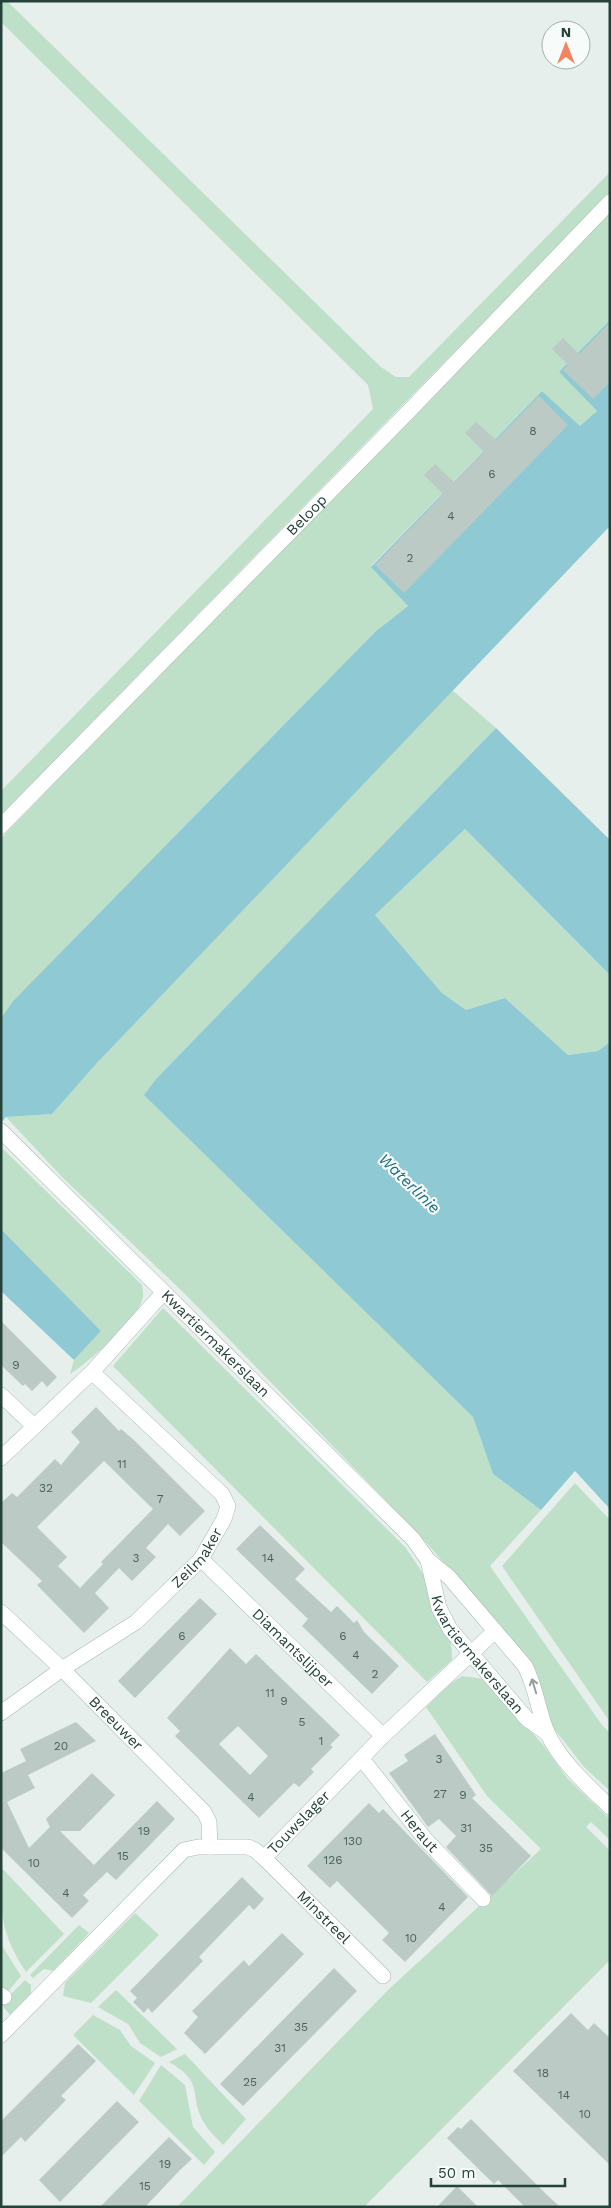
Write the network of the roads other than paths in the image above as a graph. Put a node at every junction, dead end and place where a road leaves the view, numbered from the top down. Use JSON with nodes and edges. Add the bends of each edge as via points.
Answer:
{"nodes":[{"id":1,"x":610,"y":202,"type":"edge"},
{"id":2,"x":1,"y":826,"type":"edge"},
{"id":3,"x":1,"y":1131,"type":"edge"},
{"id":4,"x":164,"y":1293,"type":"junction"},
{"id":5,"x":92,"y":1372,"type":"junction"},
{"id":6,"x":1,"y":1395,"type":"edge"},
{"id":7,"x":34,"y":1426,"type":"junction"},
{"id":8,"x":1,"y":1458,"type":"edge"},
{"id":9,"x":201,"y":1559,"type":"junction"},
{"id":10,"x":428,"y":1560,"type":"junction"},
{"id":11,"x":1,"y":1612,"type":"edge"},
{"id":12,"x":495,"y":1631,"type":"junction"},
{"id":13,"x":471,"y":1654,"type":"junction"},
{"id":14,"x":62,"y":1669,"type":"junction"},
{"id":15,"x":1,"y":1712,"type":"edge"},
{"id":16,"x":547,"y":1733,"type":"junction"},
{"id":17,"x":383,"y":1736,"type":"junction"},
{"id":18,"x":362,"y":1759,"type":"junction"},
{"id":19,"x":610,"y":1807,"type":"edge"},
{"id":20,"x":210,"y":1847,"type":"junction"},
{"id":21,"x":264,"y":1858,"type":"junction"},
{"id":22,"x":483,"y":1899,"type":"dead end"},
{"id":23,"x":383,"y":1976,"type":"dead end"},
{"id":24,"x":1,"y":2035,"type":"edge"}],
"edges":[{"from":1,"to":2,"type":"street","name":"Beloop"},
{"from":3,"to":4,"type":"street","name":"Kwartiermakerslaan"},
{"from":4,"to":5,"type":"street"},
{"from":4,"to":10,"type":"street","name":"Kwartiermakerslaan","via":[[413,1539]]},
{"from":5,"to":7,"type":"street"},
{"from":5,"to":9,"type":"street","name":"Zeilmaker","via":[[222,1494],[228,1506],[224,1519]]},
{"from":6,"to":7,"type":"street"},
{"from":7,"to":8,"type":"street"},
{"from":9,"to":14,"type":"street","name":"Zeilmaker","via":[[136,1622]]},
{"from":9,"to":17,"type":"street","name":"Diamantslijper"},
{"from":10,"to":12,"type":"street","name":"Kwartiermakerslaan","via":[[449,1577]]},
{"from":10,"to":13,"type":"street","name":"Kwartiermakerslaan","via":[[439,1608],[450,1629]]},
{"from":11,"to":14,"type":"street","name":"Breeuwer"},
{"from":12,"to":13,"type":"street","name":"Touwslager"},
{"from":16,"to":12,"type":"street","name":"Kwartiermakerslaan","one_way":true,"via":[[525,1666]]},
{"from":13,"to":16,"type":"street","name":"Kwartiermakerslaan","via":[[528,1719]]},
{"from":13,"to":17,"type":"street","name":"Touwslager"},
{"from":14,"to":15,"type":"street","name":"Zeilmaker"},
{"from":14,"to":20,"type":"street","name":"Breeuwer","via":[[204,1812],[209,1822]]},
{"from":16,"to":19,"type":"street","name":"Kwartiermakerslaan","via":[[574,1772]]},
{"from":17,"to":18,"type":"street","name":"Touwslager"},
{"from":18,"to":21,"type":"street","name":"Touwslager"},
{"from":18,"to":22,"type":"street","name":"Heraut","via":[[426,1840]]},
{"from":20,"to":21,"type":"street","name":"Touwslager","via":[[248,1847]]},
{"from":20,"to":24,"type":"street","name":"Touwslager","via":[[190,1848],[178,1855]]},
{"from":21,"to":23,"type":"street","name":"Minstreel"}]}
